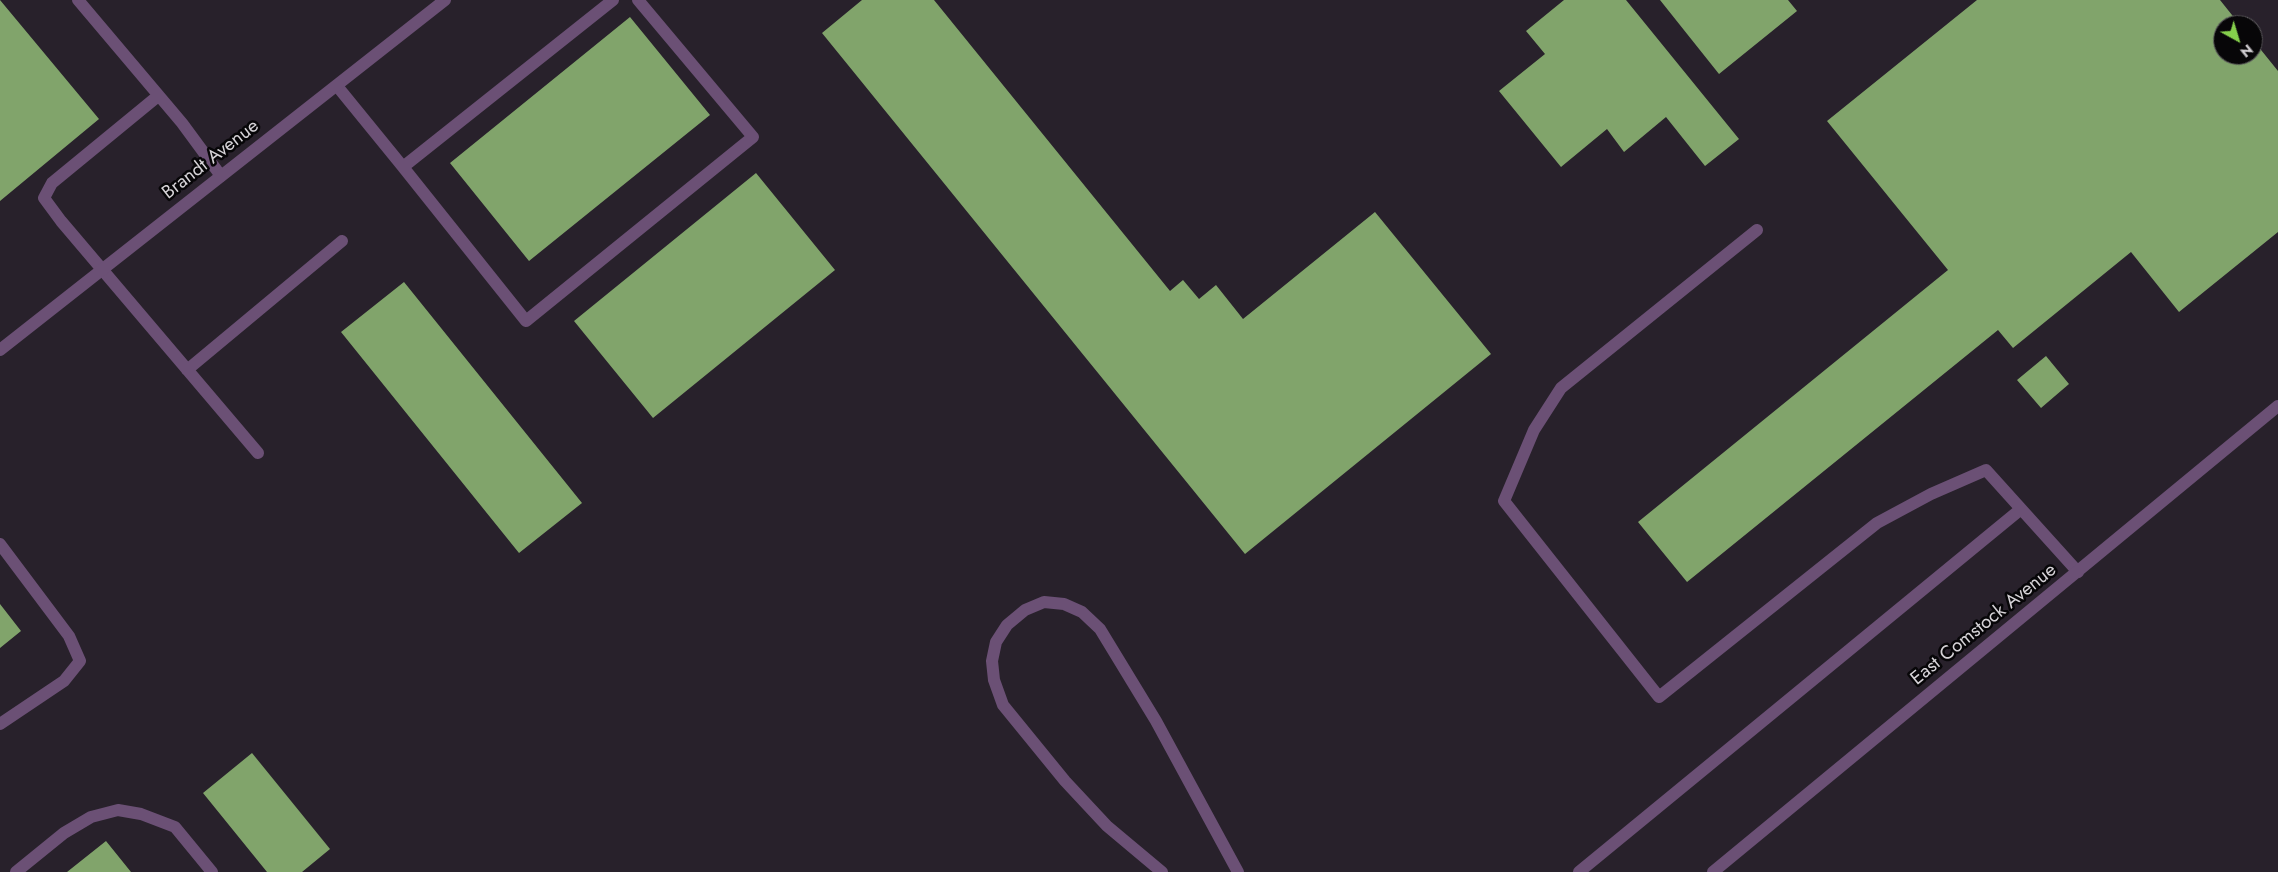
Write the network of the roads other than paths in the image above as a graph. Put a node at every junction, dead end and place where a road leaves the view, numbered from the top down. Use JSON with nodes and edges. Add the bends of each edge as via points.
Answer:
{"nodes":[{"id":1,"x":78,"y":0,"type":"edge"},
{"id":2,"x":445,"y":0,"type":"edge"},
{"id":3,"x":613,"y":0,"type":"edge"},
{"id":4,"x":638,"y":0,"type":"edge"},
{"id":5,"x":337,"y":86,"type":"junction"},
{"id":6,"x":158,"y":96,"type":"junction"},
{"id":7,"x":403,"y":167,"type":"junction"},
{"id":8,"x":221,"y":176,"type":"junction"},
{"id":9,"x":1757,"y":230,"type":"dead end"},
{"id":10,"x":342,"y":241,"type":"dead end"},
{"id":11,"x":102,"y":270,"type":"junction"},
{"id":12,"x":0,"y":350,"type":"edge"},
{"id":13,"x":187,"y":370,"type":"junction"},
{"id":14,"x":2278,"y":406,"type":"edge"},
{"id":15,"x":258,"y":453,"type":"dead end"},
{"id":16,"x":2021,"y":509,"type":"junction"},
{"id":17,"x":0,"y":544,"type":"edge"},
{"id":18,"x":2078,"y":572,"type":"junction"},
{"id":19,"x":0,"y":724,"type":"edge"},
{"id":20,"x":16,"y":872,"type":"edge"},
{"id":21,"x":212,"y":872,"type":"edge"},
{"id":22,"x":1162,"y":872,"type":"edge"},
{"id":23,"x":1238,"y":872,"type":"edge"},
{"id":24,"x":1578,"y":872,"type":"edge"},
{"id":25,"x":1713,"y":872,"type":"edge"}],
"edges":[{"from":1,"to":6,"type":"street"},
{"from":2,"to":5,"type":"street","name":"Brandt Avenue"},
{"from":3,"to":7,"type":"street"},
{"from":4,"to":7,"type":"street","via":[[753,136],[526,321]]},
{"from":5,"to":7,"type":"street"},
{"from":5,"to":8,"type":"street","name":"Brandt Avenue"},
{"from":6,"to":8,"type":"street"},
{"from":6,"to":11,"type":"street","via":[[52,182],[44,198]]},
{"from":8,"to":11,"type":"street","name":"Brandt Avenue"},
{"from":9,"to":16,"type":"street","via":[[1561,388],[1534,430],[1504,501],[1658,697],[1877,523],[1931,494],[1986,470]]},
{"from":10,"to":13,"type":"street"},
{"from":11,"to":12,"type":"street","name":"Brandt Avenue"},
{"from":11,"to":13,"type":"street"},
{"from":13,"to":15,"type":"street"},
{"from":14,"to":18,"type":"street","name":"East Comstock Avenue"},
{"from":16,"to":18,"type":"street"},
{"from":16,"to":24,"type":"street"},
{"from":17,"to":19,"type":"street","via":[[69,636],[80,661],[64,681]]},
{"from":18,"to":25,"type":"street","name":"East Comstock Avenue"},
{"from":20,"to":21,"type":"street","via":[[64,833],[91,817],[118,810],[142,814],[175,827]]},
{"from":22,"to":23,"type":"street","via":[[1101,820],[1003,705],[994,680],[992,661],[996,642],[1006,625],[1025,610],[1044,602],[1064,604],[1082,612],[1100,629],[1156,721]]}]}
